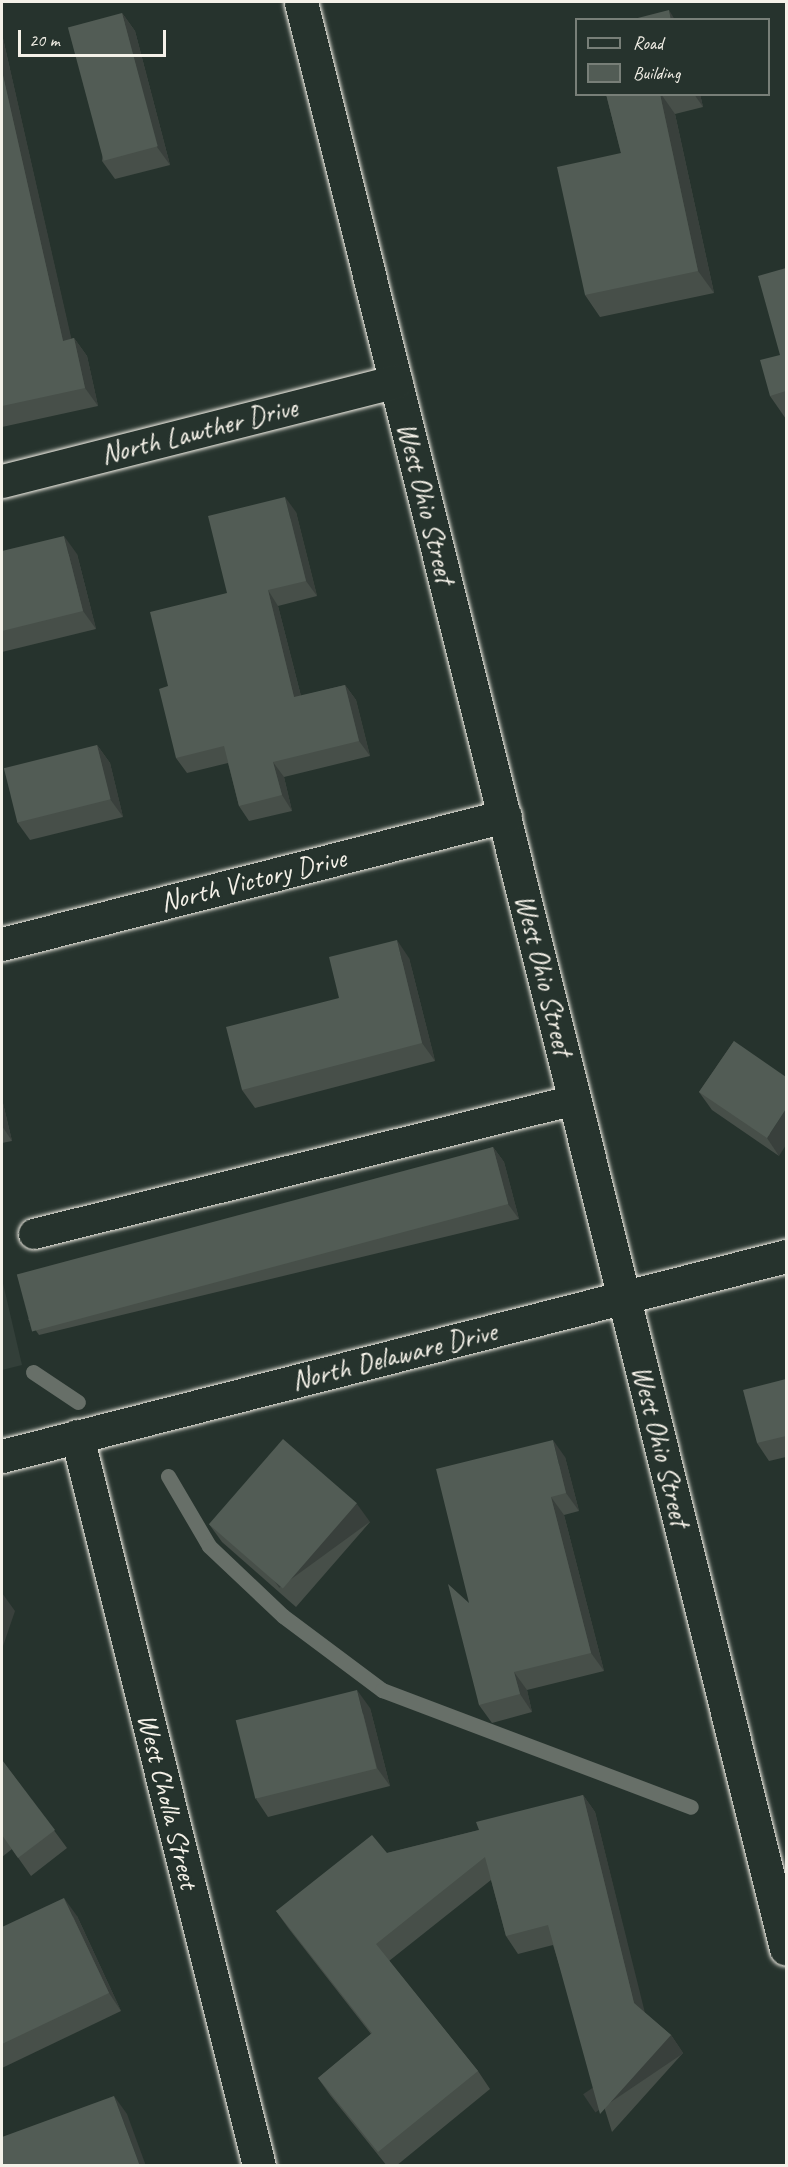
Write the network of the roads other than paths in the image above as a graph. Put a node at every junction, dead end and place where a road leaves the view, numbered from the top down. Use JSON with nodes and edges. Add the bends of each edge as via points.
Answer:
{"nodes":[{"id":1,"x":301,"y":2,"type":"edge"},
{"id":2,"x":396,"y":381,"type":"junction"},
{"id":3,"x":2,"y":481,"type":"edge"},
{"id":4,"x":505,"y":816,"type":"junction"},
{"id":5,"x":2,"y":944,"type":"edge"},
{"id":6,"x":575,"y":1100,"type":"junction"},
{"id":7,"x":34,"y":1234,"type":"dead end"},
{"id":8,"x":786,"y":1256,"type":"edge"},
{"id":9,"x":624,"y":1297,"type":"junction"},
{"id":10,"x":77,"y":1436,"type":"junction"},
{"id":11,"x":2,"y":1456,"type":"edge"},
{"id":12,"x":786,"y":1948,"type":"edge"},
{"id":13,"x":259,"y":2166,"type":"edge"}],
"edges":[{"from":1,"to":2,"type":"street","name":"West Ohio Street"},
{"from":2,"to":3,"type":"street","name":"North Lawther Drive"},
{"from":2,"to":4,"type":"street","name":"West Ohio Street"},
{"from":4,"to":5,"type":"street","name":"North Victory Drive"},
{"from":4,"to":6,"type":"street","name":"West Ohio Street"},
{"from":6,"to":7,"type":"lane"},
{"from":6,"to":9,"type":"street","name":"West Ohio Street"},
{"from":8,"to":9,"type":"street","name":"North Delaware Drive"},
{"from":9,"to":10,"type":"street","name":"North Delaware Drive"},
{"from":9,"to":12,"type":"street","name":"West Ohio Street"},
{"from":10,"to":11,"type":"street","name":"North Delaware Drive"},
{"from":10,"to":13,"type":"street","name":"West Cholla Street"}]}
